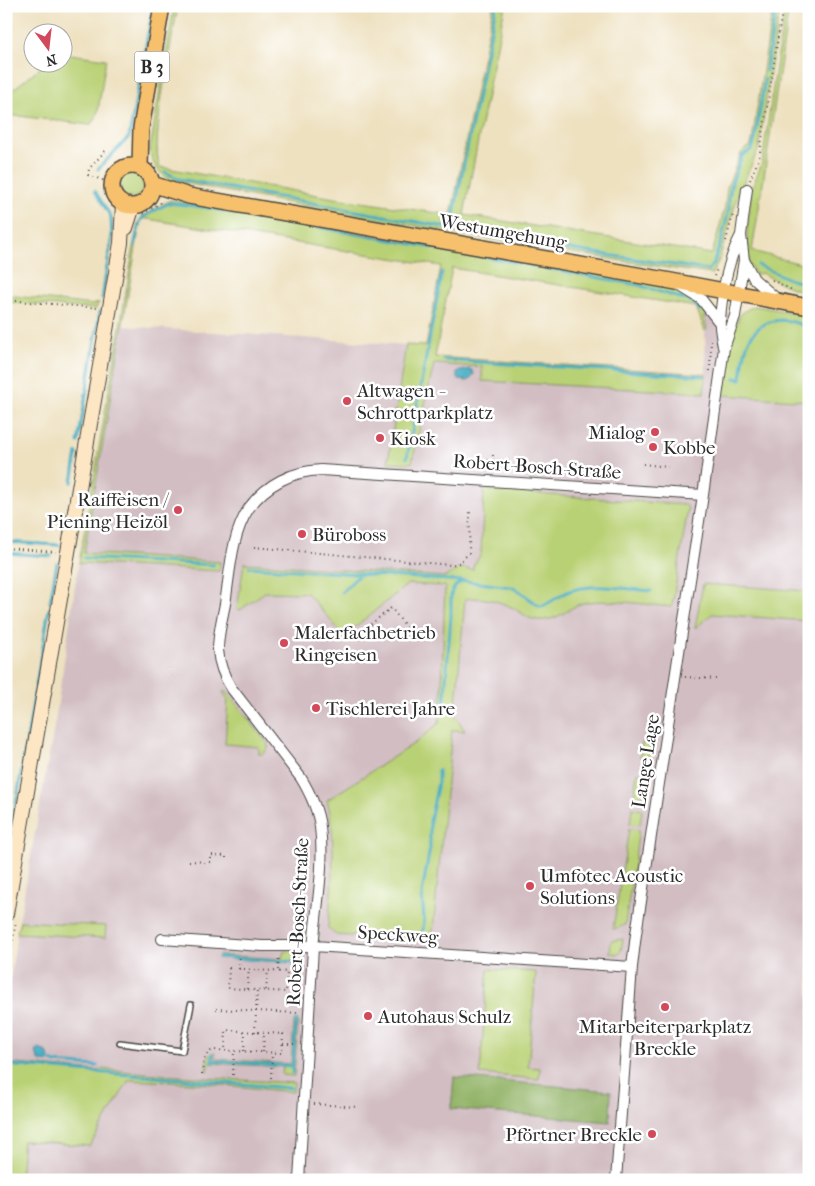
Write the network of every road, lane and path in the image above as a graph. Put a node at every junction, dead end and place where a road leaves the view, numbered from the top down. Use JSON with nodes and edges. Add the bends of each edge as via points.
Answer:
{"nodes":[{"id":1,"x":162,"y":6,"type":"edge"},
{"id":2,"x":783,"y":6,"type":"edge"},
{"id":3,"x":105,"y":151,"type":"dead end"},
{"id":4,"x":134,"y":166,"type":"junction"},
{"id":5,"x":111,"y":183,"type":"junction"},
{"id":6,"x":747,"y":189,"type":"joint"},
{"id":7,"x":151,"y":190,"type":"junction"},
{"id":8,"x":128,"y":205,"type":"junction"},
{"id":9,"x":741,"y":236,"type":"junction"},
{"id":10,"x":744,"y":260,"type":"junction"},
{"id":11,"x":671,"y":281,"type":"junction"},
{"id":12,"x":732,"y":292,"type":"junction"},
{"id":13,"x":6,"y":300,"type":"edge"},
{"id":14,"x":779,"y":301,"type":"junction"},
{"id":15,"x":809,"y":307,"type":"edge"},
{"id":16,"x":110,"y":309,"type":"junction"},
{"id":17,"x":719,"y":322,"type":"junction"},
{"id":18,"x":724,"y":348,"type":"junction"},
{"id":19,"x":493,"y":454,"type":"dead end"},
{"id":20,"x":492,"y":460,"type":"junction"},
{"id":21,"x":480,"y":462,"type":"dead end"},
{"id":22,"x":513,"y":462,"type":"dead end"},
{"id":23,"x":643,"y":464,"type":"dead end"},
{"id":24,"x":668,"y":467,"type":"dead end"},
{"id":25,"x":491,"y":481,"type":"junction"},
{"id":26,"x":703,"y":495,"type":"junction"},
{"id":27,"x":470,"y":509,"type":"dead end"},
{"id":28,"x":254,"y":547,"type":"dead end"},
{"id":29,"x":6,"y":548,"type":"edge"},
{"id":30,"x":68,"y":553,"type":"junction"},
{"id":31,"x":407,"y":628,"type":"dead end"},
{"id":32,"x":355,"y":637,"type":"dead end"},
{"id":33,"x":675,"y":676,"type":"junction"},
{"id":34,"x":716,"y":679,"type":"dead end"},
{"id":35,"x":226,"y":860,"type":"dead end"},
{"id":36,"x":189,"y":861,"type":"dead end"},
{"id":37,"x":6,"y":914,"type":"edge"},
{"id":38,"x":162,"y":939,"type":"dead end"},
{"id":39,"x":314,"y":946,"type":"junction"},
{"id":40,"x":240,"y":956,"type":"dead end"},
{"id":41,"x":278,"y":959,"type":"dead end"},
{"id":42,"x":632,"y":967,"type":"junction"},
{"id":43,"x":239,"y":969,"type":"junction"},
{"id":44,"x":249,"y":969,"type":"junction"},
{"id":45,"x":268,"y":971,"type":"junction"},
{"id":46,"x":278,"y":971,"type":"junction"},
{"id":47,"x":286,"y":982,"type":"junction"},
{"id":48,"x":300,"y":983,"type":"dead end"},
{"id":49,"x":247,"y":989,"type":"junction"},
{"id":50,"x":257,"y":990,"type":"junction"},
{"id":51,"x":266,"y":990,"type":"junction"},
{"id":52,"x":191,"y":1006,"type":"dead end"},
{"id":53,"x":216,"y":1008,"type":"dead end"},
{"id":54,"x":256,"y":1011,"type":"junction"},
{"id":55,"x":309,"y":1014,"type":"junction"},
{"id":56,"x":245,"y":1032,"type":"junction"},
{"id":57,"x":255,"y":1032,"type":"junction"},
{"id":58,"x":264,"y":1033,"type":"junction"},
{"id":59,"x":120,"y":1043,"type":"dead end"},
{"id":60,"x":282,"y":1044,"type":"junction"},
{"id":61,"x":296,"y":1044,"type":"dead end"},
{"id":62,"x":225,"y":1050,"type":"junction"},
{"id":63,"x":234,"y":1050,"type":"junction"},
{"id":64,"x":244,"y":1051,"type":"junction"},
{"id":65,"x":263,"y":1052,"type":"junction"},
{"id":66,"x":272,"y":1053,"type":"junction"},
{"id":67,"x":202,"y":1074,"type":"dead end"},
{"id":68,"x":233,"y":1075,"type":"dead end"},
{"id":69,"x":271,"y":1078,"type":"dead end"},
{"id":70,"x":304,"y":1103,"type":"junction"},
{"id":71,"x":358,"y":1107,"type":"dead end"},
{"id":72,"x":299,"y":1180,"type":"edge"},
{"id":73,"x":616,"y":1180,"type":"edge"}],
"edges":[{"from":1,"to":4,"type":"main road","number":"B 3"},
{"from":2,"to":6,"type":"path","via":[[760,158]]},
{"from":3,"to":5,"type":"path","via":[[89,169],[88,175]]},
{"from":4,"to":5,"type":"main road","via":[[122,168]]},
{"from":4,"to":7,"type":"main road","via":[[148,174]]},
{"from":5,"to":8,"type":"main road","via":[[113,196]]},
{"from":6,"to":9,"type":"street"},
{"from":7,"to":8,"type":"main road","via":[[143,203]]},
{"from":7,"to":11,"type":"main road","name":"Westumgehung"},
{"from":8,"to":16,"type":"main road"},
{"from":9,"to":10,"type":"street"},
{"from":9,"to":12,"type":"street","via":[[726,280]]},
{"from":10,"to":12,"type":"street"},
{"from":10,"to":14,"type":"street","via":[[754,279]]},
{"from":11,"to":12,"type":"main road","name":"Westumgehung"},
{"from":11,"to":17,"type":"street","name":"Lange Lage","via":[[701,298]]},
{"from":12,"to":14,"type":"main road","name":"Westumgehung"},
{"from":12,"to":17,"type":"street","name":"Lange Lage"},
{"from":12,"to":18,"type":"street","name":"Lange Lage","via":[[735,316]]},
{"from":13,"to":16,"type":"path"},
{"from":14,"to":15,"type":"main road","name":"Westumgehung"},
{"from":16,"to":30,"type":"main road"},
{"from":17,"to":18,"type":"street","name":"Lange Lage"},
{"from":18,"to":26,"type":"street","name":"Lange Lage"},
{"from":19,"to":20,"type":"path"},
{"from":20,"to":21,"type":"path"},
{"from":20,"to":22,"type":"path"},
{"from":20,"to":25,"type":"path"},
{"from":23,"to":24,"type":"path"},
{"from":25,"to":26,"type":"street","name":"Robert-Bosch-Straße"},
{"from":25,"to":39,"type":"street","name":"Robert-Bosch-Straße","via":[[307,471],[268,488],[249,508],[240,525],[219,639],[220,658],[230,686],[301,778],[316,809],[321,855]]},
{"from":26,"to":33,"type":"street","name":"Lange Lage"},
{"from":27,"to":28,"type":"path","via":[[469,553],[451,565]]},
{"from":29,"to":30,"type":"path"},
{"from":30,"to":37,"type":"main road"},
{"from":31,"to":32,"type":"path","via":[[392,608]]},
{"from":33,"to":34,"type":"path"},
{"from":33,"to":42,"type":"street","name":"Lange Lage"},
{"from":35,"to":36,"type":"path","via":[[226,856],[211,855],[211,862]]},
{"from":38,"to":39,"type":"street","name":"Speckweg"},
{"from":39,"to":42,"type":"street","name":"Speckweg"},
{"from":39,"to":55,"type":"street","name":"Robert-Bosch-Straße"},
{"from":40,"to":43,"type":"path"},
{"from":41,"to":46,"type":"path"},
{"from":42,"to":73,"type":"street","name":"Lange Lage"},
{"from":43,"to":44,"type":"path"},
{"from":43,"to":49,"type":"path","via":[[230,968],[228,988]]},
{"from":44,"to":45,"type":"path"},
{"from":44,"to":49,"type":"path"},
{"from":45,"to":46,"type":"path"},
{"from":45,"to":51,"type":"path"},
{"from":46,"to":47,"type":"path","via":[[287,972]]},
{"from":47,"to":48,"type":"path"},
{"from":47,"to":51,"type":"path","via":[[286,992]]},
{"from":49,"to":50,"type":"path"},
{"from":50,"to":51,"type":"path"},
{"from":50,"to":54,"type":"path"},
{"from":52,"to":59,"type":"lane","via":[[182,1051]]},
{"from":53,"to":54,"type":"path"},
{"from":54,"to":55,"type":"path"},
{"from":54,"to":57,"type":"path"},
{"from":55,"to":70,"type":"street","name":"Robert-Bosch-Straße"},
{"from":56,"to":57,"type":"path"},
{"from":56,"to":62,"type":"path","via":[[226,1030]]},
{"from":56,"to":64,"type":"path"},
{"from":57,"to":58,"type":"path"},
{"from":58,"to":60,"type":"path","via":[[283,1034]]},
{"from":58,"to":65,"type":"path"},
{"from":60,"to":61,"type":"path"},
{"from":60,"to":66,"type":"path","via":[[282,1053]]},
{"from":62,"to":63,"type":"path"},
{"from":62,"to":67,"type":"path","via":[[207,1053]]},
{"from":63,"to":64,"type":"path"},
{"from":63,"to":68,"type":"path"},
{"from":64,"to":65,"type":"path"},
{"from":65,"to":66,"type":"path"},
{"from":66,"to":69,"type":"path"},
{"from":70,"to":71,"type":"path"},
{"from":70,"to":72,"type":"street","name":"Robert-Bosch-Straße"}]}
